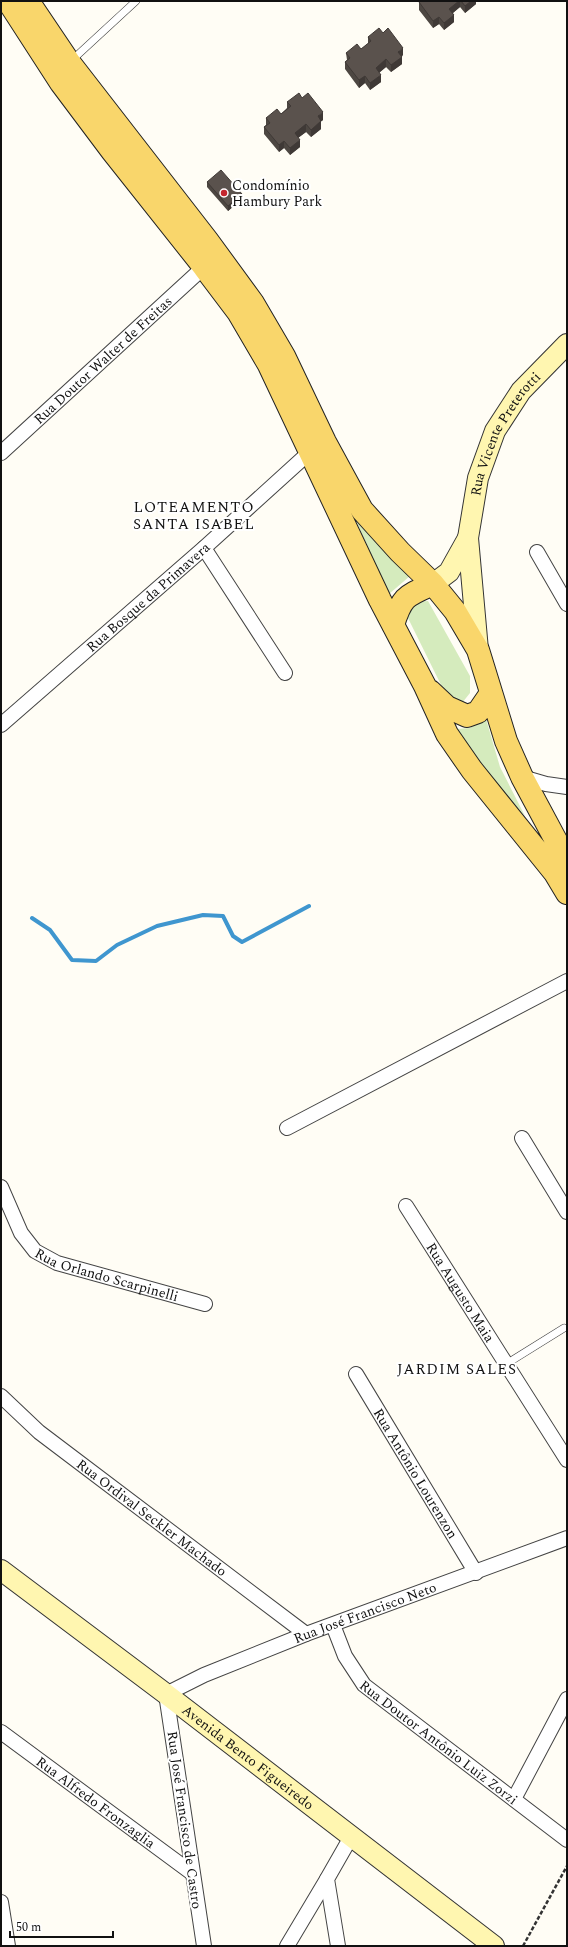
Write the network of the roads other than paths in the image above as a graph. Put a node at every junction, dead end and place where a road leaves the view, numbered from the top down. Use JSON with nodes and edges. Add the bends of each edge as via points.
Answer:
{"nodes":[{"id":1,"x":8,"y":1,"type":"edge"},
{"id":2,"x":28,"y":1,"type":"edge"},
{"id":3,"x":136,"y":1,"type":"edge"},
{"id":4,"x":69,"y":62,"type":"junction"},
{"id":5,"x":204,"y":266,"type":"junction"},
{"id":6,"x":567,"y":344,"type":"edge"},
{"id":7,"x":311,"y":451,"type":"junction"},
{"id":8,"x":1,"y":453,"type":"edge"},
{"id":9,"x":468,"y":538,"type":"junction"},
{"id":10,"x":204,"y":548,"type":"junction"},
{"id":11,"x":537,"y":552,"type":"dead end"},
{"id":12,"x":433,"y":584,"type":"junction"},
{"id":13,"x":567,"y":604,"type":"edge"},
{"id":14,"x":393,"y":625,"type":"junction"},
{"id":15,"x":478,"y":650,"type":"junction"},
{"id":16,"x":285,"y":673,"type":"dead end"},
{"id":17,"x":425,"y":686,"type":"junction"},
{"id":18,"x":491,"y":693,"type":"junction"},
{"id":19,"x":1,"y":725,"type":"edge"},
{"id":20,"x":522,"y":777,"type":"junction"},
{"id":21,"x":567,"y":787,"type":"edge"},
{"id":22,"x":566,"y":853,"type":"edge"},
{"id":23,"x":567,"y":893,"type":"edge"},
{"id":24,"x":567,"y":981,"type":"edge"},
{"id":25,"x":287,"y":1128,"type":"dead end"},
{"id":26,"x":522,"y":1138,"type":"dead end"},
{"id":27,"x":1,"y":1187,"type":"edge"},
{"id":28,"x":4,"y":1203,"type":"edge"},
{"id":29,"x":406,"y":1206,"type":"dead end"},
{"id":30,"x":567,"y":1212,"type":"edge"},
{"id":31,"x":205,"y":1304,"type":"dead end"},
{"id":32,"x":564,"y":1328,"type":"dead end"},
{"id":33,"x":506,"y":1364,"type":"junction"},
{"id":34,"x":356,"y":1374,"type":"dead end"},
{"id":35,"x":1,"y":1396,"type":"edge"},
{"id":36,"x":567,"y":1460,"type":"edge"},
{"id":37,"x":567,"y":1538,"type":"edge"},
{"id":38,"x":1,"y":1570,"type":"edge"},
{"id":39,"x":476,"y":1573,"type":"junction"},
{"id":40,"x":333,"y":1625,"type":"junction"},
{"id":41,"x":306,"y":1634,"type":"junction"},
{"id":42,"x":166,"y":1694,"type":"junction"},
{"id":43,"x":567,"y":1699,"type":"edge"},
{"id":44,"x":1,"y":1732,"type":"edge"},
{"id":45,"x":514,"y":1800,"type":"junction"},
{"id":46,"x":351,"y":1837,"type":"junction"},
{"id":47,"x":567,"y":1840,"type":"edge"},
{"id":48,"x":192,"y":1873,"type":"junction"},
{"id":49,"x":327,"y":1879,"type":"junction"},
{"id":50,"x":1,"y":1902,"type":"edge"},
{"id":51,"x":484,"y":1943,"type":"edge"},
{"id":52,"x":8,"y":1946,"type":"edge"},
{"id":53,"x":204,"y":1946,"type":"edge"},
{"id":54,"x":286,"y":1946,"type":"edge"},
{"id":55,"x":338,"y":1946,"type":"edge"}],
"edges":[{"from":1,"to":5,"type":"main road","via":[[61,83]]},
{"from":2,"to":4,"type":"main road"},
{"from":3,"to":4,"type":"lane"},
{"from":4,"to":12,"type":"main road","via":[[253,303],[284,356],[325,442],[362,510]]},
{"from":5,"to":7,"type":"main road","via":[[238,312],[269,365]]},
{"from":5,"to":8,"type":"street","name":"Rua Doutor Walter de Freitas"},
{"from":6,"to":9,"type":"street","name":"Rua Vicente Preterotti","via":[[521,391],[496,431],[478,478]]},
{"from":7,"to":10,"type":"street","name":"Rua Bosque da Primavera"},
{"from":7,"to":14,"type":"main road"},
{"from":9,"to":12,"type":"street","name":"Rua Vicente Preterotti","via":[[449,572]]},
{"from":9,"to":15,"type":"street","name":"Rua Vicente Preterotti"},
{"from":10,"to":16,"type":"street"},
{"from":10,"to":19,"type":"street","name":"Rua Bosque da Primavera"},
{"from":11,"to":13,"type":"street"},
{"from":12,"to":14,"type":"main road","via":[[408,596],[399,606]]},
{"from":12,"to":15,"type":"main road","via":[[455,611]]},
{"from":14,"to":17,"type":"main road"},
{"from":15,"to":18,"type":"main road"},
{"from":17,"to":18,"type":"main road","via":[[447,707],[467,716],[478,712]]},
{"from":17,"to":23,"type":"main road","via":[[447,734]]},
{"from":18,"to":20,"type":"main road","via":[[506,741]]},
{"from":20,"to":21,"type":"street"},
{"from":20,"to":22,"type":"main road"},
{"from":24,"to":25,"type":"street"},
{"from":26,"to":30,"type":"street"},
{"from":27,"to":28,"type":"street","name":"Rua Orlando Scarpinelli"},
{"from":28,"to":31,"type":"street","name":"Rua Orlando Scarpinelli","via":[[20,1233],[35,1251],[57,1263]]},
{"from":29,"to":33,"type":"street","name":"Rua Augusto Maia"},
{"from":32,"to":33,"type":"lane"},
{"from":33,"to":36,"type":"street","name":"Rua Augusto Maia"},
{"from":34,"to":39,"type":"street","name":"Rua Antônio Lourenzon"},
{"from":35,"to":41,"type":"street","name":"Rua Ordival Seckler Machado","via":[[39,1432]]},
{"from":37,"to":39,"type":"street","name":"Rua José Francisco Neto"},
{"from":38,"to":42,"type":"street","name":"Avenida Bento Figueiredo"},
{"from":39,"to":40,"type":"street","name":"Rua José Francisco Neto"},
{"from":40,"to":41,"type":"street","name":"Rua José Francisco Neto"},
{"from":40,"to":45,"type":"street","name":"Rua Doutor Antônio Luiz Zorzi","via":[[345,1656],[364,1685]]},
{"from":41,"to":42,"type":"street","name":"Rua José Francisco Neto","via":[[204,1675]]},
{"from":42,"to":46,"type":"street","name":"Avenida Bento Figueiredo"},
{"from":42,"to":48,"type":"street","name":"Rua José Francisco de Castro"},
{"from":43,"to":45,"type":"street"},
{"from":44,"to":48,"type":"street","name":"Rua Alfredo Fronzaglia"},
{"from":45,"to":47,"type":"street","name":"Rua Doutor Antônio Luiz Zorzi"},
{"from":46,"to":49,"type":"street"},
{"from":46,"to":51,"type":"street","name":"Avenida Bento Figueiredo"},
{"from":48,"to":53,"type":"street","name":"Rua José Francisco de Castro"},
{"from":49,"to":54,"type":"street"},
{"from":49,"to":55,"type":"street"},
{"from":50,"to":52,"type":"street"}]}
